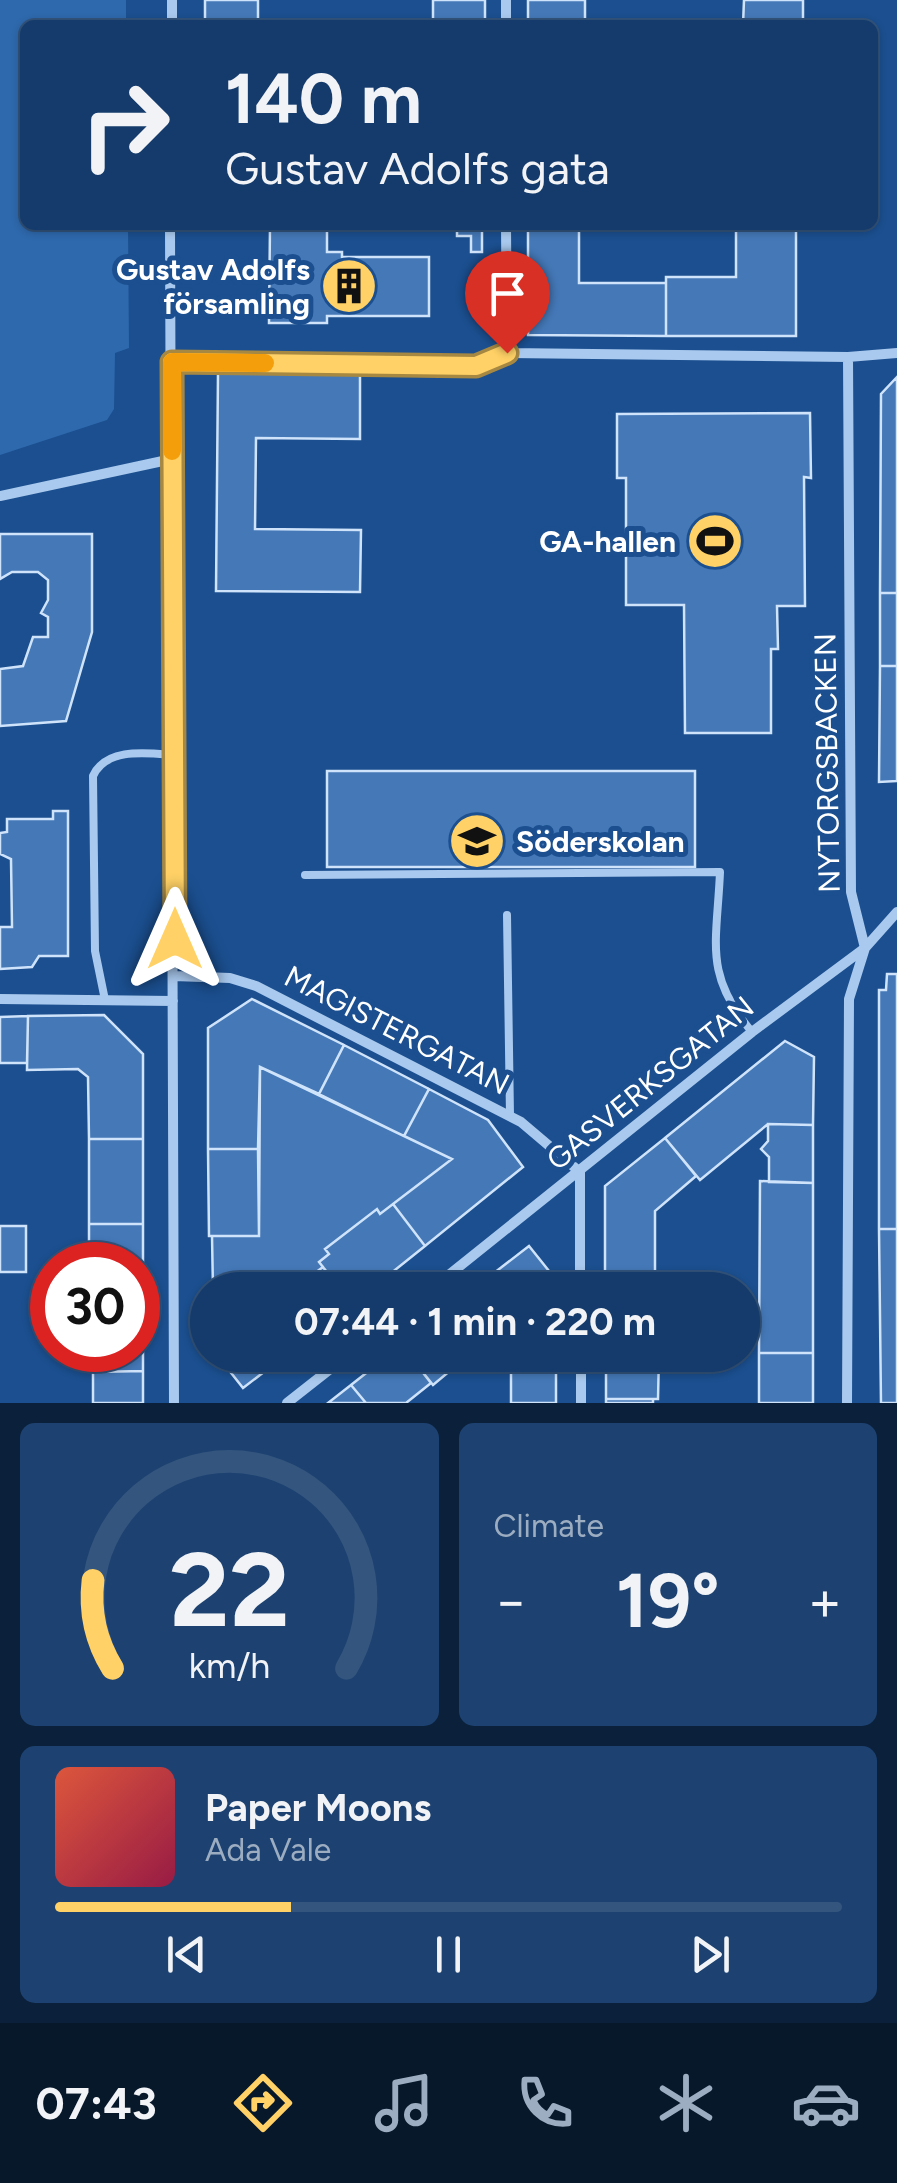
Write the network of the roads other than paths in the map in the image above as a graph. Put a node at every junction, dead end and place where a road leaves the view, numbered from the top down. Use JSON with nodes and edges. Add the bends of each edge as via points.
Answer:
{"nodes":[{"id":1,"x":170,"y":230,"type":"edge"},
{"id":2,"x":506,"y":230,"type":"edge"},
{"id":3,"x":507,"y":353,"type":"junction"},
{"id":4,"x":897,"y":353,"type":"edge"},
{"id":5,"x":848,"y":358,"type":"junction"},
{"id":6,"x":172,"y":362,"type":"junction"},
{"id":7,"x":172,"y":459,"type":"junction"},
{"id":8,"x":0,"y":496,"type":"edge"},
{"id":9,"x":175,"y":755,"type":"junction"},
{"id":10,"x":306,"y":875,"type":"dead end"},
{"id":11,"x":897,"y":912,"type":"edge"},
{"id":12,"x":506,"y":915,"type":"dead end"},
{"id":13,"x":866,"y":948,"type":"junction"},
{"id":14,"x":174,"y":976,"type":"junction"},
{"id":15,"x":0,"y":1000,"type":"edge"},
{"id":16,"x":105,"y":1000,"type":"junction"},
{"id":17,"x":173,"y":1001,"type":"junction"},
{"id":18,"x":752,"y":1032,"type":"junction"},
{"id":19,"x":510,"y":1116,"type":"junction"},
{"id":20,"x":580,"y":1172,"type":"junction"},
{"id":21,"x":453,"y":1272,"type":"edge"},
{"id":22,"x":580,"y":1272,"type":"edge"},
{"id":23,"x":326,"y":1372,"type":"edge"},
{"id":24,"x":580,"y":1372,"type":"edge"},
{"id":25,"x":174,"y":1403,"type":"edge"},
{"id":26,"x":287,"y":1403,"type":"edge"},
{"id":27,"x":581,"y":1403,"type":"edge"},
{"id":28,"x":847,"y":1403,"type":"edge"}],
"edges":[{"from":1,"to":6,"type":"street"},
{"from":2,"to":3,"type":"street"},
{"from":3,"to":5,"type":"street"},
{"from":3,"to":6,"type":"street","via":[[476,366]]},
{"from":4,"to":5,"type":"street"},
{"from":5,"to":13,"type":"street","name":"NYTORGSBACKEN","via":[[851,892]]},
{"from":6,"to":7,"type":"street"},
{"from":7,"to":8,"type":"street"},
{"from":7,"to":9,"type":"street"},
{"from":9,"to":14,"type":"street"},
{"from":9,"to":16,"type":"lane","via":[[112,757],[93,776],[95,951]]},
{"from":10,"to":18,"type":"lane","via":[[720,872],[715,973]]},
{"from":11,"to":13,"type":"street","name":"GASVERKSGATAN"},
{"from":12,"to":19,"type":"lane"},
{"from":13,"to":18,"type":"street","name":"GASVERKSGATAN"},
{"from":13,"to":28,"type":"street","via":[[849,999]]},
{"from":14,"to":17,"type":"street"},
{"from":14,"to":19,"type":"street","name":"MAGISTERGATAN","via":[[256,986]]},
{"from":15,"to":16,"type":"street"},
{"from":16,"to":17,"type":"street"},
{"from":17,"to":25,"type":"street"},
{"from":18,"to":20,"type":"street","name":"GASVERKSGATAN"},
{"from":19,"to":20,"type":"street","name":"MAGISTERGATAN"},
{"from":20,"to":21,"type":"street","name":"GASVERKSGATAN"},
{"from":20,"to":22,"type":"street"},
{"from":23,"to":26,"type":"street"},
{"from":24,"to":27,"type":"street"}]}
